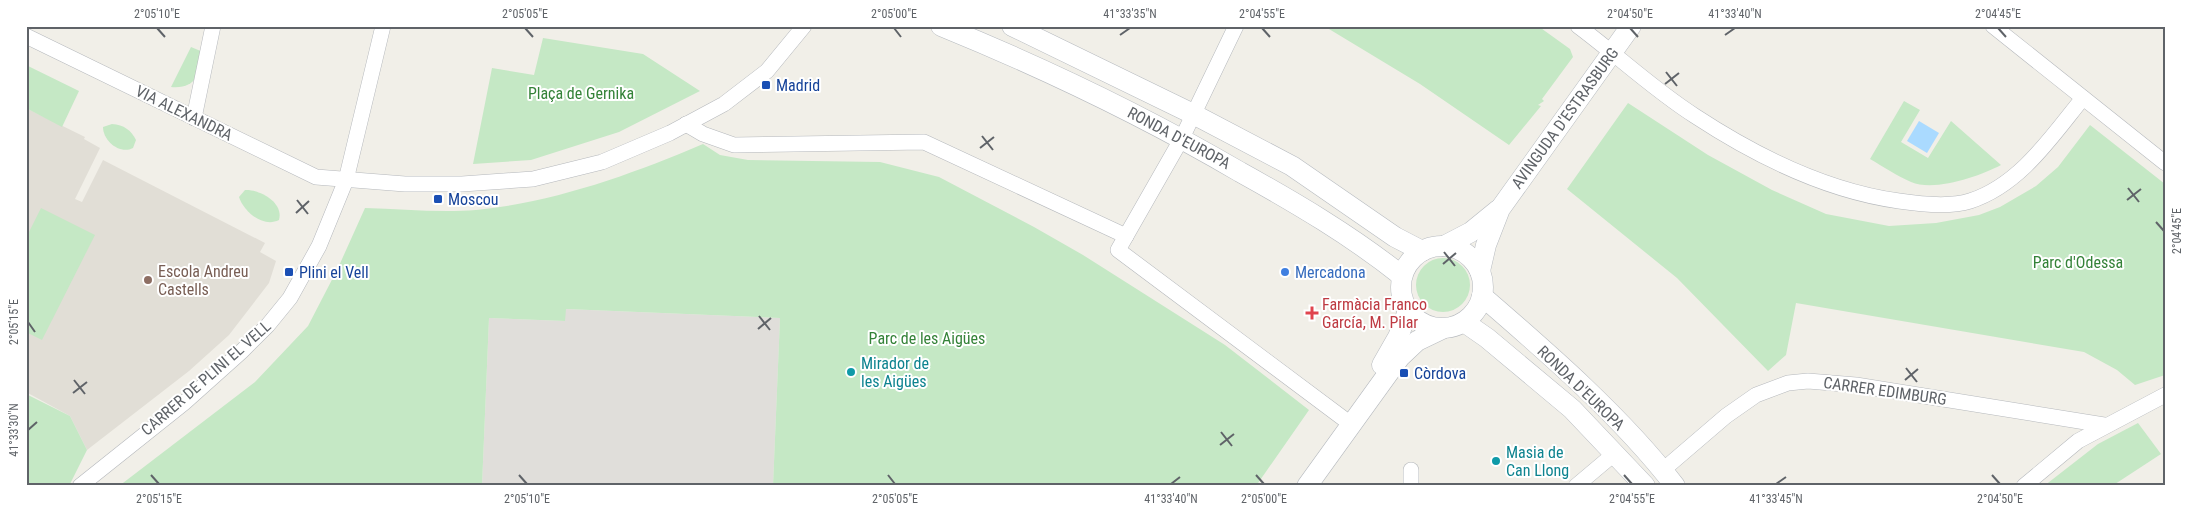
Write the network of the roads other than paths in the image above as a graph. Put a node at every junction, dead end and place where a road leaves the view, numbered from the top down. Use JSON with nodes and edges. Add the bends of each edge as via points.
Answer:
{"nodes":[{"id":1,"x":213,"y":26,"type":"edge"},
{"id":2,"x":383,"y":26,"type":"edge"},
{"id":3,"x":804,"y":26,"type":"edge"},
{"id":4,"x":941,"y":26,"type":"edge"},
{"id":5,"x":1012,"y":26,"type":"edge"},
{"id":6,"x":1236,"y":26,"type":"edge"},
{"id":7,"x":1578,"y":26,"type":"edge"},
{"id":8,"x":1631,"y":26,"type":"edge"},
{"id":9,"x":1994,"y":26,"type":"edge"},
{"id":10,"x":26,"y":36,"type":"edge"},
{"id":11,"x":1612,"y":52,"type":"junction"},
{"id":12,"x":2083,"y":98,"type":"junction"},
{"id":13,"x":1194,"y":114,"type":"junction"},
{"id":14,"x":194,"y":118,"type":"junction"},
{"id":15,"x":686,"y":124,"type":"junction"},
{"id":16,"x":1182,"y":138,"type":"junction"},
{"id":17,"x":2165,"y":163,"type":"edge"},
{"id":18,"x":346,"y":180,"type":"junction"},
{"id":19,"x":1500,"y":209,"type":"junction"},
{"id":20,"x":1126,"y":236,"type":"junction"},
{"id":21,"x":1444,"y":246,"type":"junction"},
{"id":22,"x":1422,"y":251,"type":"junction"},
{"id":23,"x":1480,"y":271,"type":"junction"},
{"id":24,"x":1402,"y":276,"type":"junction"},
{"id":25,"x":1482,"y":296,"type":"junction"},
{"id":26,"x":1408,"y":311,"type":"junction"},
{"id":27,"x":1464,"y":322,"type":"junction"},
{"id":28,"x":1442,"y":329,"type":"junction"},
{"id":29,"x":2165,"y":395,"type":"edge"},
{"id":30,"x":1344,"y":419,"type":"junction"},
{"id":31,"x":2104,"y":425,"type":"junction"},
{"id":32,"x":1614,"y":454,"type":"junction"},
{"id":33,"x":1411,"y":470,"type":"dead end"},
{"id":34,"x":1663,"y":470,"type":"junction"},
{"id":35,"x":80,"y":486,"type":"edge"},
{"id":36,"x":1294,"y":486,"type":"edge"},
{"id":37,"x":1306,"y":486,"type":"edge"},
{"id":38,"x":1411,"y":486,"type":"edge"},
{"id":39,"x":1576,"y":486,"type":"edge"},
{"id":40,"x":1645,"y":486,"type":"edge"},
{"id":41,"x":1675,"y":486,"type":"edge"},
{"id":42,"x":2024,"y":486,"type":"edge"}],
"edges":[{"from":1,"to":14,"type":"street"},
{"from":2,"to":18,"type":"street","name":"CARRER DE PLINI EL VELL"},
{"from":3,"to":15,"type":"street","name":"VIA ALEXANDRA","via":[[767,71],[724,104]]},
{"from":4,"to":16,"type":"street","name":"RONDA D'EUROPA","via":[[1021,58]]},
{"from":5,"to":13,"type":"street","name":"RONDA D'EUROPA"},
{"from":6,"to":13,"type":"street"},
{"from":7,"to":11,"type":"street"},
{"from":8,"to":11,"type":"street","name":"AVINGUDA D'ESTRASBURG"},
{"from":9,"to":12,"type":"street"},
{"from":10,"to":14,"type":"street","name":"VIA ALEXANDRA"},
{"from":11,"to":12,"type":"street","via":[[1694,116],[1752,149],[1869,197],[1922,204],[1969,201],[2006,183],[2037,155]]},
{"from":11,"to":19,"type":"street","name":"AVINGUDA D'ESTRASBURG"},
{"from":12,"to":17,"type":"street"},
{"from":13,"to":16,"type":"street"},
{"from":13,"to":22,"type":"street","name":"RONDA D'EUROPA","via":[[1292,166],[1395,237]]},
{"from":14,"to":18,"type":"street","name":"VIA ALEXANDRA","via":[[316,177]]},
{"from":15,"to":18,"type":"street","name":"VIA ALEXANDRA","via":[[602,162],[533,179],[462,184]]},
{"from":15,"to":20,"type":"street","via":[[734,145],[924,142]]},
{"from":16,"to":20,"type":"street"},
{"from":16,"to":24,"type":"street","name":"RONDA D'EUROPA","via":[[1359,244]]},
{"from":18,"to":35,"type":"street","name":"CARRER DE PLINI EL VELL","via":[[319,246],[290,298],[268,325],[184,403]]},
{"from":19,"to":21,"type":"street","name":"AVINGUDA D'ESTRASBURG","via":[[1471,232]]},
{"from":19,"to":23,"type":"street","name":"AVINGUDA D'ESTRASBURG"},
{"from":20,"to":30,"type":"street","via":[[1118,250]]},
{"from":21,"to":22,"type":"street"},
{"from":21,"to":23,"type":"street","via":[[1466,253]]},
{"from":22,"to":24,"type":"street","via":[[1409,262]]},
{"from":23,"to":25,"type":"street"},
{"from":24,"to":26,"type":"street","via":[[1401,290]]},
{"from":25,"to":27,"type":"street","via":[[1474,314]]},
{"from":25,"to":34,"type":"street","name":"RONDA D'EUROPA","via":[[1589,393]]},
{"from":26,"to":28,"type":"street","via":[[1422,324]]},
{"from":26,"to":30,"type":"street","via":[[1388,356]]},
{"from":27,"to":28,"type":"street"},
{"from":27,"to":32,"type":"street","name":"RONDA D'EUROPA","via":[[1572,409]]},
{"from":28,"to":37,"type":"street","via":[[1417,341],[1400,357]]},
{"from":29,"to":31,"type":"street"},
{"from":30,"to":36,"type":"street"},
{"from":31,"to":34,"type":"street","name":"CARRER EDIMBURG","via":[[1856,385],[1808,381],[1788,383],[1756,395]]},
{"from":31,"to":42,"type":"street","via":[[2078,441]]},
{"from":32,"to":39,"type":"street"},
{"from":32,"to":40,"type":"street","name":"RONDA D'EUROPA"},
{"from":33,"to":38,"type":"street"},
{"from":34,"to":41,"type":"street","name":"RONDA D'EUROPA"}]}
